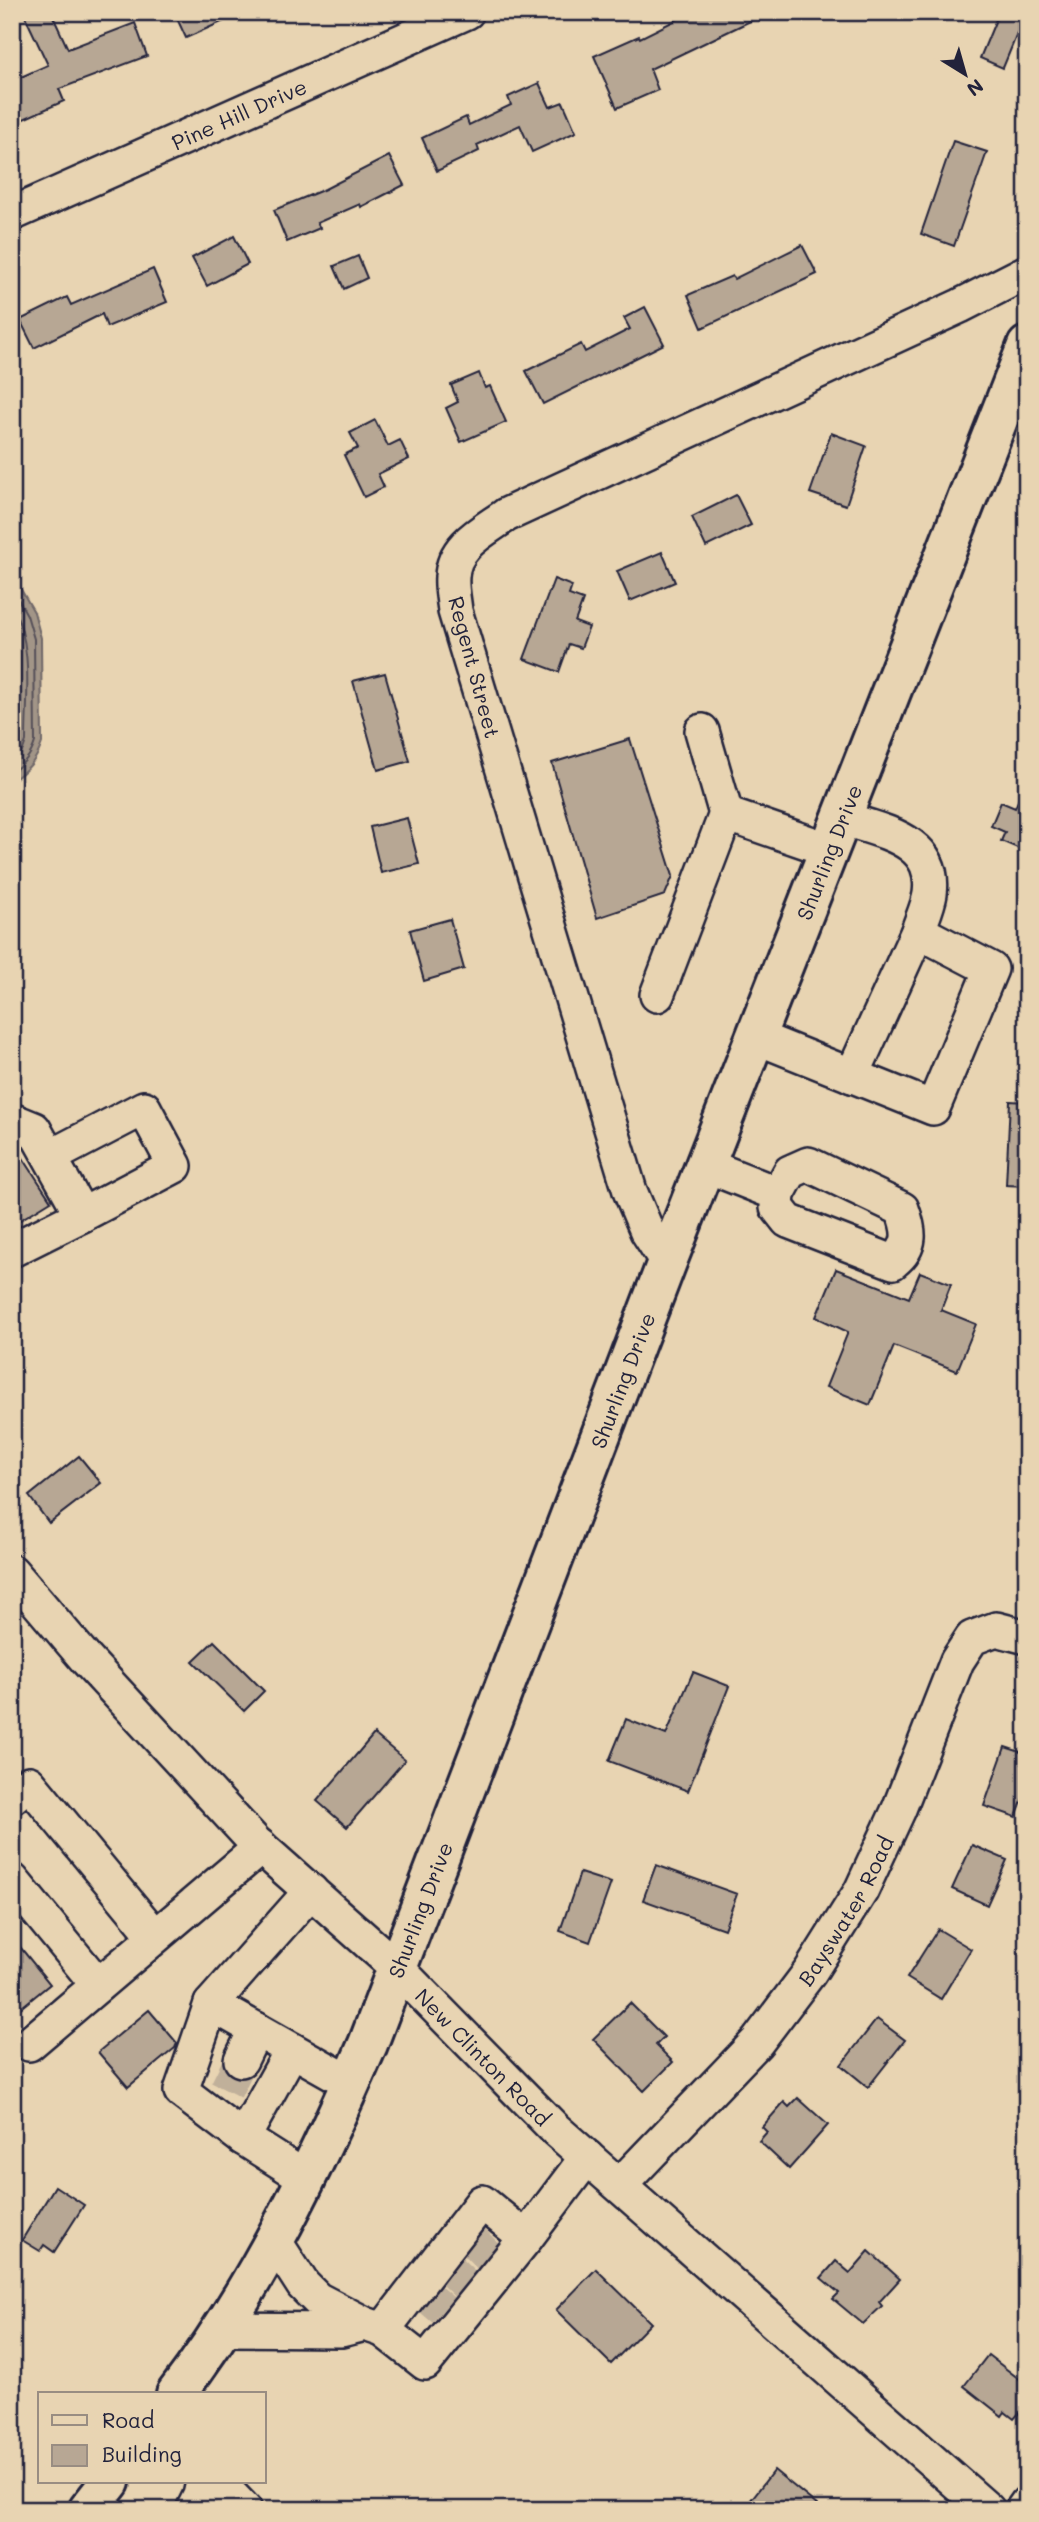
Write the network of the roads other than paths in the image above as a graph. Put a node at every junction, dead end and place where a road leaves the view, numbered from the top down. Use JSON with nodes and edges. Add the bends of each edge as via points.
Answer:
{"nodes":[{"id":1,"x":467,"y":12,"type":"edge"},
{"id":2,"x":12,"y":214,"type":"edge"},
{"id":3,"x":1027,"y":272,"type":"edge"},
{"id":4,"x":1027,"y":346,"type":"edge"},
{"id":5,"x":702,"y":730,"type":"dead end"},
{"id":6,"x":726,"y":814,"type":"junction"},
{"id":7,"x":836,"y":834,"type":"junction"},
{"id":8,"x":918,"y":931,"type":"junction"},
{"id":9,"x":657,"y":995,"type":"dead end"},
{"id":10,"x":756,"y":1037,"type":"junction"},
{"id":11,"x":852,"y":1076,"type":"junction"},
{"id":12,"x":12,"y":1120,"type":"edge"},
{"id":13,"x":50,"y":1157,"type":"junction"},
{"id":14,"x":705,"y":1166,"type":"junction"},
{"id":15,"x":778,"y":1194,"type":"dead end"},
{"id":16,"x":82,"y":1215,"type":"junction"},
{"id":17,"x":12,"y":1250,"type":"edge"},
{"id":18,"x":667,"y":1262,"type":"junction"},
{"id":19,"x":12,"y":1572,"type":"edge"},
{"id":20,"x":1027,"y":1637,"type":"edge"},
{"id":21,"x":12,"y":1797,"type":"edge"},
{"id":22,"x":261,"y":1847,"type":"junction"},
{"id":23,"x":12,"y":1880,"type":"edge"},
{"id":24,"x":311,"y":1891,"type":"junction"},
{"id":25,"x":155,"y":1936,"type":"junction"},
{"id":26,"x":397,"y":1968,"type":"junction"},
{"id":27,"x":99,"y":1984,"type":"junction"},
{"id":28,"x":211,"y":2004,"type":"junction"},
{"id":29,"x":256,"y":2029,"type":"junction"},
{"id":30,"x":29,"y":2044,"type":"dead end"},
{"id":31,"x":292,"y":2050,"type":"junction"},
{"id":32,"x":241,"y":2060,"type":"tunnel mouth"},
{"id":33,"x":351,"y":2083,"type":"junction"},
{"id":34,"x":243,"y":2138,"type":"junction"},
{"id":35,"x":587,"y":2157,"type":"junction"},
{"id":36,"x":306,"y":2178,"type":"junction"},
{"id":37,"x":620,"y":2185,"type":"junction"},
{"id":38,"x":526,"y":2238,"type":"junction"},
{"id":39,"x":274,"y":2240,"type":"junction"},
{"id":40,"x":481,"y":2248,"type":"junction"},
{"id":41,"x":457,"y":2276,"type":"junction"},
{"id":42,"x":435,"y":2303,"type":"junction"},
{"id":43,"x":374,"y":2327,"type":"junction"},
{"id":44,"x":221,"y":2329,"type":"junction"},
{"id":45,"x":177,"y":2392,"type":"edge"},
{"id":46,"x":108,"y":2484,"type":"edge"},
{"id":47,"x":203,"y":2484,"type":"edge"},
{"id":48,"x":220,"y":2484,"type":"edge"},
{"id":49,"x":1027,"y":2502,"type":"edge"},
{"id":50,"x":88,"y":2510,"type":"edge"},
{"id":51,"x":192,"y":2510,"type":"edge"},
{"id":52,"x":245,"y":2510,"type":"edge"},
{"id":53,"x":988,"y":2510,"type":"edge"},
{"id":54,"x":1022,"y":2510,"type":"edge"}],
"edges":[{"from":1,"to":2,"type":"street","name":"Pine Hill Drive"},
{"from":3,"to":18,"type":"street","name":"Regent Street","via":[[506,515],[467,542],[456,558],[452,576],[455,611],[630,1191]]},
{"from":4,"to":7,"type":"main road","name":"Shurling Drive"},
{"from":5,"to":6,"type":"street"},
{"from":6,"to":7,"type":"street"},
{"from":6,"to":9,"type":"street"},
{"from":7,"to":8,"type":"street","via":[[901,839],[917,848],[929,866],[930,895]]},
{"from":7,"to":10,"type":"main road","name":"Shurling Drive"},
{"from":8,"to":11,"type":"street"},
{"from":8,"to":11,"type":"street","via":[[990,969],[933,1108]]},
{"from":10,"to":11,"type":"street"},
{"from":10,"to":14,"type":"main road","name":"Shurling Drive"},
{"from":12,"to":13,"type":"street","via":[[34,1129]]},
{"from":13,"to":16,"type":"street"},
{"from":13,"to":16,"type":"street","via":[[144,1108],[175,1166]]},
{"from":14,"to":15,"type":"street"},
{"from":14,"to":18,"type":"main road","name":"Shurling Drive"},
{"from":16,"to":17,"type":"street"},
{"from":18,"to":26,"type":"main road","name":"Shurling Drive"},
{"from":19,"to":22,"type":"street","name":"New Clinton Road","via":[[85,1658]]},
{"from":20,"to":37,"type":"street","name":"Bayswater Road","via":[[996,1629],[972,1638],[957,1661],[861,1891],[810,1972],[757,2042]]},
{"from":21,"to":25,"type":"street","via":[[29,1783]]},
{"from":22,"to":24,"type":"street","name":"New Clinton Road"},
{"from":22,"to":25,"type":"street"},
{"from":23,"to":27,"type":"street"},
{"from":24,"to":26,"type":"street","name":"New Clinton Road"},
{"from":24,"to":28,"type":"street"},
{"from":25,"to":27,"type":"street"},
{"from":26,"to":33,"type":"main road","name":"Shurling Drive"},
{"from":26,"to":35,"type":"street","name":"New Clinton Road"},
{"from":27,"to":30,"type":"street"},
{"from":28,"to":29,"type":"street"},
{"from":28,"to":34,"type":"street","via":[[181,2091],[220,2103]]},
{"from":29,"to":31,"type":"street"},
{"from":29,"to":32,"type":"street"},
{"from":31,"to":33,"type":"street"},
{"from":31,"to":34,"type":"street"},
{"from":33,"to":36,"type":"main road","name":"Shurling Drive"},
{"from":34,"to":36,"type":"street"},
{"from":35,"to":37,"type":"street","name":"New Clinton Road"},
{"from":35,"to":38,"type":"street"},
{"from":36,"to":39,"type":"main road","name":"Shurling Drive"},
{"from":37,"to":53,"type":"street","name":"New Clinton Road"},
{"from":38,"to":40,"type":"street"},
{"from":38,"to":40,"type":"street","via":[[482,2202]]},
{"from":39,"to":43,"type":"street","via":[[317,2299]]},
{"from":39,"to":44,"type":"main road","name":"Shurling Drive"},
{"from":40,"to":41,"type":"street"},
{"from":40,"to":41,"type":"street"},
{"from":41,"to":42,"type":"street"},
{"from":41,"to":42,"type":"street"},
{"from":42,"to":43,"type":"street"},
{"from":42,"to":43,"type":"street","via":[[425,2362]]},
{"from":43,"to":44,"type":"street"},
{"from":44,"to":45,"type":"main road","name":"Shurling Drive"},
{"from":46,"to":50,"type":"main road"},
{"from":47,"to":51,"type":"street"},
{"from":48,"to":52,"type":"street"},
{"from":49,"to":54,"type":"street"}]}
